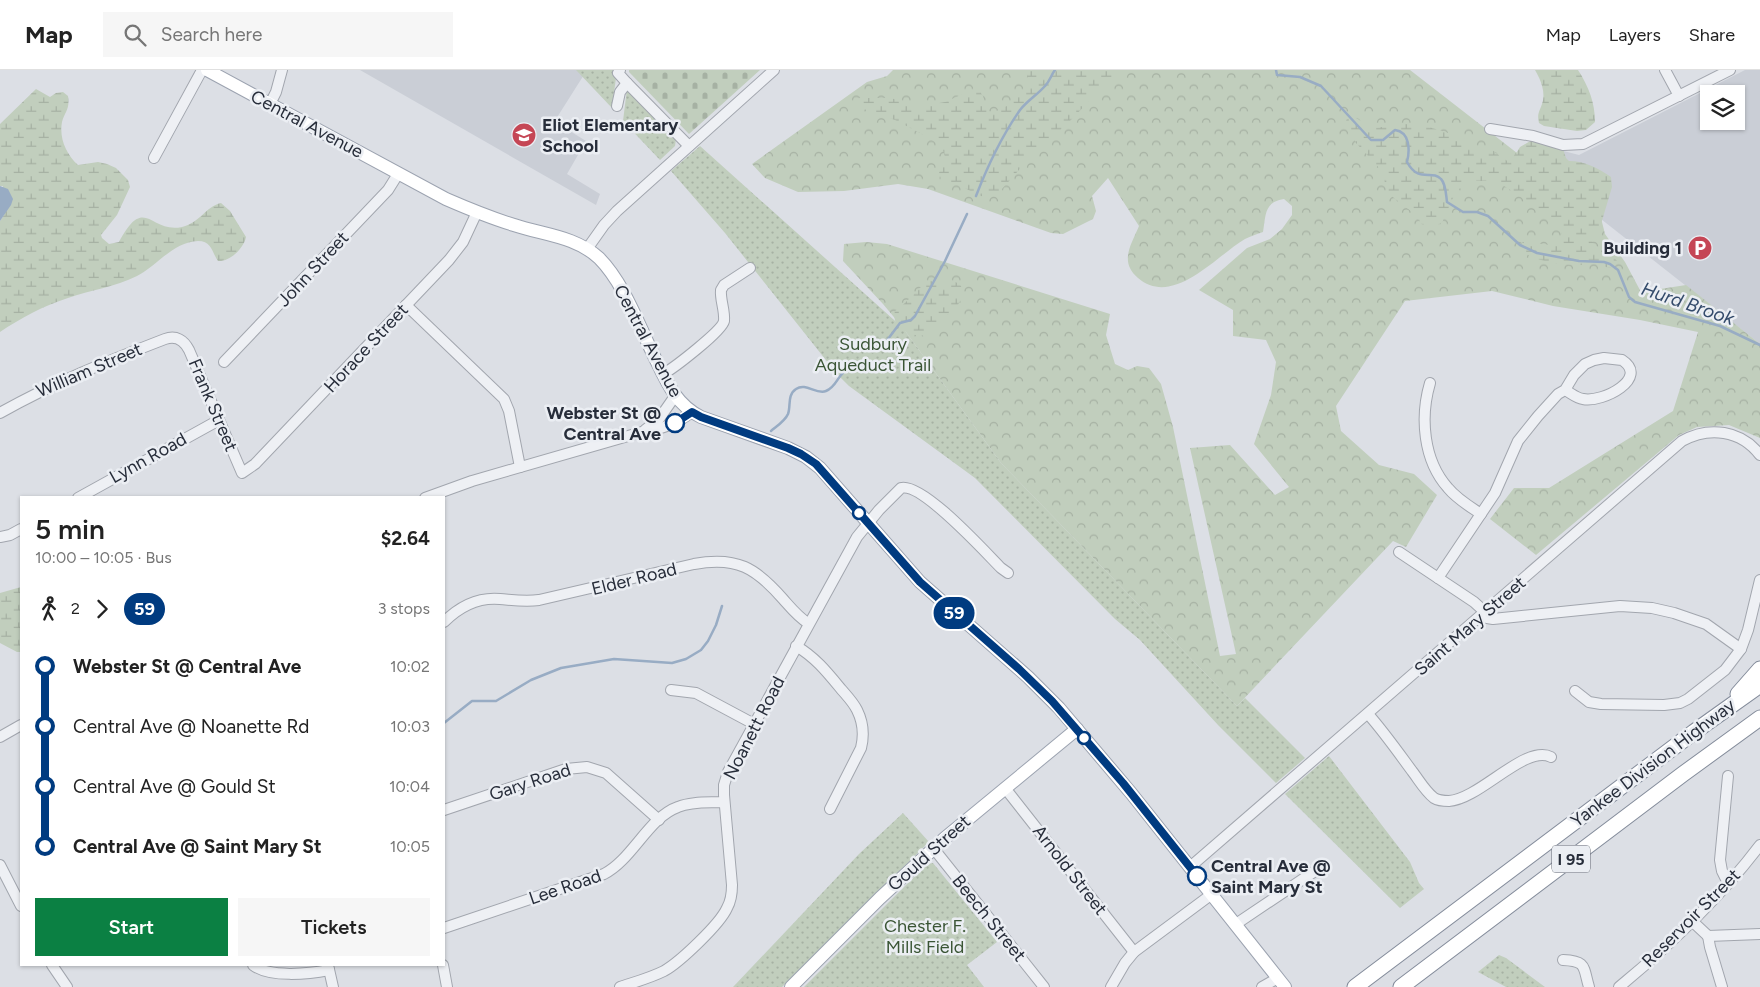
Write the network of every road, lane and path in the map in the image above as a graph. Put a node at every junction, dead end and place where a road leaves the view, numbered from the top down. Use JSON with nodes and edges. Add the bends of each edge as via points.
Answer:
{"nodes":[{"id":1,"x":202,"y":70,"type":"edge"},
{"id":2,"x":207,"y":70,"type":"edge"},
{"id":3,"x":282,"y":70,"type":"edge"},
{"id":4,"x":774,"y":70,"type":"edge"},
{"id":5,"x":1666,"y":70,"type":"edge"},
{"id":6,"x":1730,"y":70,"type":"edge"},
{"id":7,"x":619,"y":72,"type":"edge"},
{"id":8,"x":627,"y":83,"type":"junction"},
{"id":9,"x":1679,"y":96,"type":"junction"},
{"id":10,"x":270,"y":104,"type":"junction"},
{"id":11,"x":618,"y":106,"type":"dead end"},
{"id":12,"x":1490,"y":129,"type":"dead end"},
{"id":13,"x":689,"y":146,"type":"junction"},
{"id":14,"x":154,"y":158,"type":"dead end"},
{"id":15,"x":398,"y":174,"type":"junction"},
{"id":16,"x":477,"y":212,"type":"junction"},
{"id":17,"x":587,"y":249,"type":"junction"},
{"id":18,"x":750,"y":268,"type":"dead end"},
{"id":19,"x":406,"y":305,"type":"junction"},
{"id":20,"x":181,"y":340,"type":"joint"},
{"id":21,"x":224,"y":362,"type":"dead end"},
{"id":22,"x":662,"y":374,"type":"junction"},
{"id":23,"x":1430,"y":383,"type":"dead end"},
{"id":24,"x":1565,"y":390,"type":"junction"},
{"id":25,"x":675,"y":396,"type":"junction"},
{"id":26,"x":692,"y":412,"type":"junction"},
{"id":27,"x":0,"y":413,"type":"edge"},
{"id":28,"x":219,"y":420,"type":"junction"},
{"id":29,"x":642,"y":432,"type":"junction"},
{"id":30,"x":1760,"y":455,"type":"edge"},
{"id":31,"x":520,"y":467,"type":"junction"},
{"id":32,"x":242,"y":473,"type":"joint"},
{"id":33,"x":82,"y":496,"type":"edge"},
{"id":34,"x":430,"y":496,"type":"edge"},
{"id":35,"x":1481,"y":514,"type":"junction"},
{"id":36,"x":868,"y":523,"type":"junction"},
{"id":37,"x":20,"y":530,"type":"edge"},
{"id":38,"x":0,"y":537,"type":"edge"},
{"id":39,"x":1399,"y":552,"type":"dead end"},
{"id":40,"x":1008,"y":573,"type":"dead end"},
{"id":41,"x":1438,"y":578,"type":"junction"},
{"id":42,"x":1760,"y":580,"type":"edge"},
{"id":43,"x":1484,"y":614,"type":"junction"},
{"id":44,"x":445,"y":621,"type":"edge"},
{"id":45,"x":808,"y":624,"type":"junction"},
{"id":46,"x":796,"y":646,"type":"junction"},
{"id":47,"x":1741,"y":649,"type":"junction"},
{"id":48,"x":1760,"y":670,"type":"edge"},
{"id":49,"x":1760,"y":685,"type":"edge"},
{"id":50,"x":671,"y":690,"type":"dead end"},
{"id":51,"x":1575,"y":691,"type":"dead end"},
{"id":52,"x":1724,"y":711,"type":"junction"},
{"id":53,"x":1368,"y":714,"type":"junction"},
{"id":54,"x":1760,"y":718,"type":"edge"},
{"id":55,"x":754,"y":724,"type":"junction"},
{"id":56,"x":1760,"y":724,"type":"edge"},
{"id":57,"x":20,"y":726,"type":"edge"},
{"id":58,"x":1077,"y":729,"type":"junction"},
{"id":59,"x":1741,"y":732,"type":"junction"},
{"id":60,"x":0,"y":737,"type":"edge"},
{"id":61,"x":1551,"y":757,"type":"dead end"},
{"id":62,"x":1728,"y":776,"type":"dead end"},
{"id":63,"x":1005,"y":788,"type":"junction"},
{"id":64,"x":724,"y":802,"type":"junction"},
{"id":65,"x":830,"y":809,"type":"dead end"},
{"id":66,"x":445,"y":810,"type":"edge"},
{"id":67,"x":659,"y":820,"type":"junction"},
{"id":68,"x":1760,"y":844,"type":"edge"},
{"id":69,"x":934,"y":848,"type":"junction"},
{"id":70,"x":0,"y":865,"type":"edge"},
{"id":71,"x":1190,"y":867,"type":"junction"},
{"id":72,"x":1315,"y":871,"type":"dead end"},
{"id":73,"x":1728,"y":883,"type":"junction"},
{"id":74,"x":1212,"y":894,"type":"junction"},
{"id":75,"x":20,"y":904,"type":"edge"},
{"id":76,"x":1692,"y":921,"type":"junction"},
{"id":77,"x":1236,"y":924,"type":"junction"},
{"id":78,"x":445,"y":928,"type":"edge"},
{"id":79,"x":1760,"y":934,"type":"edge"},
{"id":80,"x":1708,"y":936,"type":"junction"},
{"id":81,"x":1134,"y":952,"type":"junction"},
{"id":82,"x":1563,"y":960,"type":"dead end"},
{"id":83,"x":53,"y":966,"type":"edge"},
{"id":84,"x":255,"y":966,"type":"edge"},
{"id":85,"x":443,"y":966,"type":"edge"},
{"id":86,"x":328,"y":968,"type":"edge"},
{"id":87,"x":1281,"y":982,"type":"edge"},
{"id":88,"x":67,"y":987,"type":"edge"},
{"id":89,"x":333,"y":987,"type":"edge"},
{"id":90,"x":448,"y":987,"type":"edge"},
{"id":91,"x":620,"y":987,"type":"edge"},
{"id":92,"x":791,"y":987,"type":"edge"},
{"id":93,"x":1044,"y":987,"type":"edge"},
{"id":94,"x":1111,"y":987,"type":"edge"},
{"id":95,"x":1262,"y":987,"type":"edge"},
{"id":96,"x":1354,"y":987,"type":"edge"},
{"id":97,"x":1401,"y":987,"type":"edge"},
{"id":98,"x":1589,"y":987,"type":"edge"},
{"id":99,"x":1619,"y":987,"type":"edge"},
{"id":100,"x":1722,"y":987,"type":"edge"}],
"edges":[{"from":1,"to":14,"type":"street"},
{"from":2,"to":10,"type":"main road","name":"Central Avenue"},
{"from":3,"to":10,"type":"street"},
{"from":4,"to":13,"type":"street"},
{"from":5,"to":9,"type":"street"},
{"from":6,"to":9,"type":"street"},
{"from":7,"to":8,"type":"street"},
{"from":8,"to":11,"type":"street","via":[[620,92]]},
{"from":8,"to":13,"type":"street"},
{"from":9,"to":12,"type":"street","via":[[1583,144],[1563,145]]},
{"from":10,"to":15,"type":"main road","name":"Central Avenue"},
{"from":13,"to":17,"type":"street","via":[[608,220]]},
{"from":15,"to":16,"type":"main road","name":"Central Avenue"},
{"from":15,"to":21,"type":"street","name":"John Street","via":[[388,190]]},
{"from":16,"to":17,"type":"main road","name":"Central Avenue","via":[[562,237]]},
{"from":16,"to":19,"type":"street","name":"Horace Street","via":[[459,248]]},
{"from":17,"to":22,"type":"main road","name":"Central Avenue","via":[[617,282]]},
{"from":18,"to":22,"type":"street","via":[[722,287],[722,327]]},
{"from":19,"to":31,"type":"street","via":[[504,399]]},
{"from":19,"to":32,"type":"street","name":"Horace Street","via":[[255,464]]},
{"from":20,"to":27,"type":"street","name":"William Street","via":[[175,337],[165,339],[77,374]]},
{"from":20,"to":28,"type":"street","name":"Frank Street","via":[[189,350]]},
{"from":22,"to":25,"type":"main road","name":"Central Avenue"},
{"from":23,"to":35,"type":"street","via":[[1424,422],[1434,466],[1448,488]]},
{"from":24,"to":24,"type":"street","via":[[1582,399],[1608,396],[1627,382],[1629,368],[1618,360],[1594,360],[1578,371]]},
{"from":24,"to":35,"type":"street","via":[[1548,404],[1518,441],[1499,487]]},
{"from":25,"to":26,"type":"main road","name":"Central Avenue"},
{"from":25,"to":29,"type":"street","via":[[659,419]]},
{"from":26,"to":29,"type":"street","via":[[668,427]]},
{"from":26,"to":36,"type":"main road","name":"Central Avenue","via":[[806,457],[829,477]]},
{"from":28,"to":32,"type":"street","name":"Frank Street"},
{"from":28,"to":33,"type":"street","name":"Lynn Road"},
{"from":29,"to":31,"type":"street"},
{"from":30,"to":43,"type":"street","name":"Saint Mary Street","via":[[1746,441],[1729,433],[1703,433],[1682,441]]},
{"from":31,"to":34,"type":"street"},
{"from":35,"to":41,"type":"street"},
{"from":36,"to":40,"type":"street","name":"Noanett Road","via":[[899,490],[908,487],[942,510]]},
{"from":36,"to":45,"type":"street","name":"Noanett Road"},
{"from":36,"to":58,"type":"main road","name":"Central Avenue","via":[[920,582],[1028,677]]},
{"from":37,"to":38,"type":"street"},
{"from":39,"to":41,"type":"street"},
{"from":41,"to":43,"type":"street","via":[[1478,605]]},
{"from":42,"to":47,"type":"street"},
{"from":43,"to":47,"type":"street","via":[[1484,617],[1492,619],[1620,606],[1652,608],[1706,624]]},
{"from":43,"to":53,"type":"street","name":"Saint Mary Street"},
{"from":44,"to":45,"type":"street","name":"Elder Road","via":[[479,600],[527,602],[694,564],[719,562],[739,565],[760,576]]},
{"from":45,"to":46,"type":"street","name":"Noanett Road"},
{"from":46,"to":55,"type":"street","name":"Noanett Road"},
{"from":46,"to":65,"type":"street","via":[[817,661],[852,702],[862,726],[863,742],[859,754]]},
{"from":47,"to":51,"type":"street","via":[[1725,670],[1680,702],[1601,704],[1588,702]]},
{"from":48,"to":52,"type":"highway"},
{"from":49,"to":52,"type":"highway","name":"Yankee Division Highway","number":"I 95"},
{"from":50,"to":55,"type":"street","via":[[696,693]]},
{"from":52,"to":96,"type":"highway","name":"Yankee Division Highway","number":"I 95"},
{"from":53,"to":61,"type":"street","via":[[1423,786],[1440,800],[1453,800],[1470,794],[1527,758],[1540,754]]},
{"from":53,"to":71,"type":"street","name":"Saint Mary Street"},
{"from":54,"to":59,"type":"highway","name":"Yankee Division Highway","number":"I 95"},
{"from":55,"to":64,"type":"street","name":"Noanett Road","via":[[728,772]]},
{"from":56,"to":59,"type":"highway"},
{"from":57,"to":60,"type":"street"},
{"from":58,"to":63,"type":"main road","name":"Gould Street"},
{"from":58,"to":71,"type":"main road","name":"Central Avenue"},
{"from":59,"to":97,"type":"highway","name":"Yankee Division Highway","number":"I 95"},
{"from":62,"to":73,"type":"street","via":[[1720,860]]},
{"from":63,"to":69,"type":"main road","name":"Gould Street"},
{"from":63,"to":81,"type":"street","name":"Arnold Street"},
{"from":64,"to":67,"type":"street","name":"Lee Road","via":[[682,805]]},
{"from":64,"to":91,"type":"street","name":"Noanett Road","via":[[732,886],[725,912],[670,967]]},
{"from":66,"to":67,"type":"street","name":"Gary Road","via":[[566,769],[588,766],[606,773]]},
{"from":67,"to":78,"type":"street","name":"Lee Road","via":[[618,864],[604,874]]},
{"from":68,"to":73,"type":"street","name":"Reservoir Street"},
{"from":69,"to":92,"type":"main road","name":"Gould Street"},
{"from":69,"to":93,"type":"street","name":"Beech Street"},
{"from":70,"to":75,"type":"street"},
{"from":71,"to":74,"type":"main road","name":"Central Avenue"},
{"from":72,"to":77,"type":"street"},
{"from":73,"to":76,"type":"street","name":"Reservoir Street"},
{"from":74,"to":77,"type":"main road","name":"Central Avenue"},
{"from":74,"to":81,"type":"street"},
{"from":76,"to":80,"type":"street"},
{"from":76,"to":99,"type":"street","name":"Reservoir Street"},
{"from":77,"to":87,"type":"main road","name":"Central Avenue"},
{"from":79,"to":80,"type":"street"},
{"from":80,"to":100,"type":"street"},
{"from":81,"to":94,"type":"street"},
{"from":82,"to":98,"type":"street","via":[[1580,963]]},
{"from":83,"to":88,"type":"street"},
{"from":84,"to":86,"type":"street","via":[[275,973],[311,973]]},
{"from":85,"to":90,"type":"street"},
{"from":86,"to":89,"type":"street"},
{"from":87,"to":95,"type":"street"}]}
